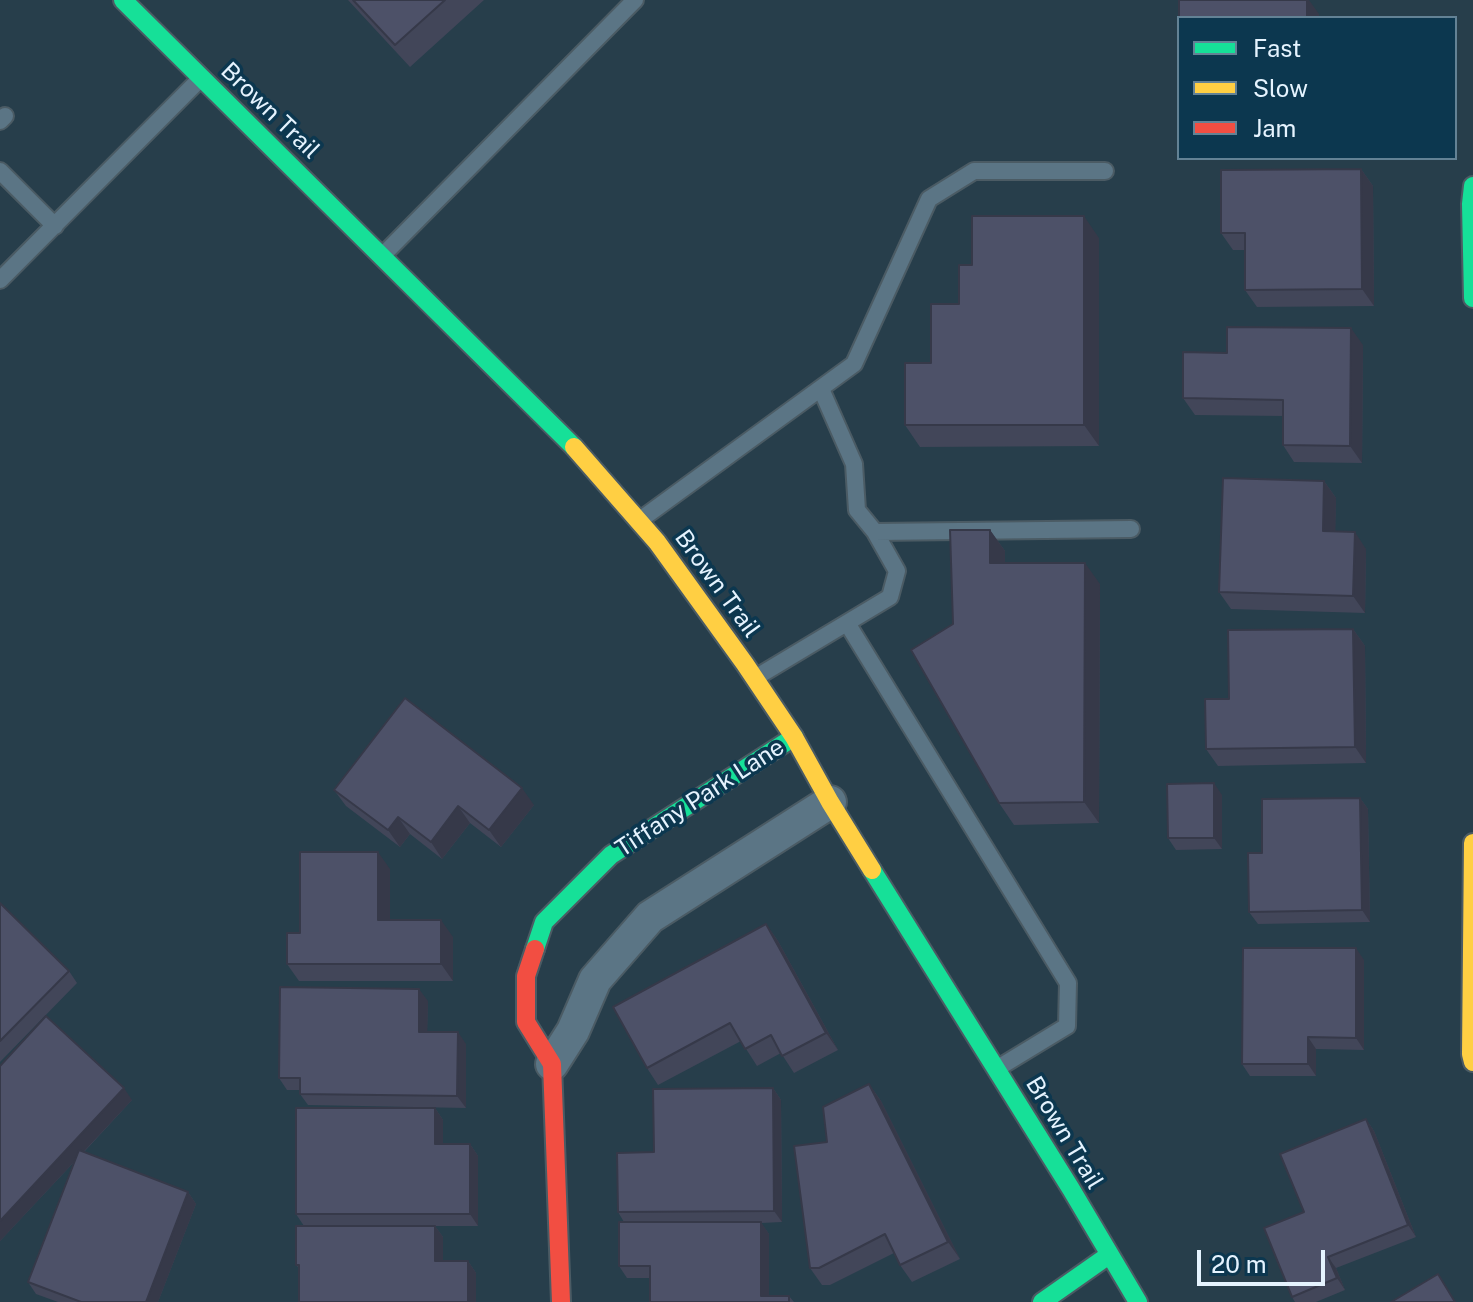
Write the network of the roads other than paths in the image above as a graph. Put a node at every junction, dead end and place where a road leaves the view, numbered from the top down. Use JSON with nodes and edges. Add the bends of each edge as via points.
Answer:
{"nodes":[{"id":1,"x":635,"y":0,"type":"edge"},
{"id":2,"x":128,"y":2,"type":"edge"},
{"id":3,"x":202,"y":78,"type":"junction"},
{"id":4,"x":0,"y":171,"type":"edge"},
{"id":5,"x":1105,"y":171,"type":"dead end"},
{"id":6,"x":1472,"y":195,"type":"edge"},
{"id":7,"x":55,"y":226,"type":"junction"},
{"id":8,"x":382,"y":256,"type":"junction"},
{"id":9,"x":0,"y":280,"type":"edge"},
{"id":10,"x":1473,"y":298,"type":"edge"},
{"id":11,"x":821,"y":389,"type":"junction"},
{"id":12,"x":639,"y":521,"type":"junction"},
{"id":13,"x":1131,"y":529,"type":"dead end"},
{"id":14,"x":875,"y":532,"type":"junction"},
{"id":15,"x":847,"y":623,"type":"junction"},
{"id":16,"x":755,"y":678,"type":"junction"},
{"id":17,"x":794,"y":737,"type":"junction"},
{"id":18,"x":830,"y":802,"type":"junction"},
{"id":19,"x":1473,"y":843,"type":"edge"},
{"id":20,"x":1473,"y":1062,"type":"edge"},
{"id":21,"x":552,"y":1064,"type":"junction"},
{"id":22,"x":996,"y":1069,"type":"junction"},
{"id":23,"x":1109,"y":1255,"type":"junction"},
{"id":24,"x":561,"y":1302,"type":"edge"},
{"id":25,"x":1042,"y":1302,"type":"edge"},
{"id":26,"x":1138,"y":1302,"type":"edge"}],
"edges":[{"from":1,"to":8,"type":"lane"},
{"from":2,"to":3,"type":"street","name":"Brown Trail"},
{"from":3,"to":7,"type":"lane"},
{"from":3,"to":8,"type":"street","name":"Brown Trail"},
{"from":4,"to":7,"type":"lane"},
{"from":5,"to":11,"type":"lane","via":[[974,171],[929,199],[854,364]]},
{"from":6,"to":10,"type":"street"},
{"from":7,"to":9,"type":"lane"},
{"from":8,"to":12,"type":"street","name":"Brown Trail","via":[[564,435]]},
{"from":11,"to":12,"type":"lane"},
{"from":11,"to":14,"type":"lane","via":[[854,464],[857,510]]},
{"from":12,"to":16,"type":"street","name":"Brown Trail"},
{"from":13,"to":14,"type":"lane"},
{"from":14,"to":15,"type":"lane","via":[[897,571],[890,597]]},
{"from":15,"to":16,"type":"lane"},
{"from":15,"to":22,"type":"lane","via":[[1068,983],[1067,1026]]},
{"from":16,"to":17,"type":"street","name":"Brown Trail"},
{"from":17,"to":18,"type":"street","name":"Brown Trail"},
{"from":17,"to":21,"type":"street","name":"Tiffany Park Lane","via":[[611,855],[544,922],[526,976],[526,1022]]},
{"from":18,"to":21,"type":"street","via":[[650,917],[595,980]]},
{"from":18,"to":22,"type":"street","name":"Brown Trail"},
{"from":19,"to":20,"type":"street"},
{"from":21,"to":24,"type":"street","name":"Tiffany Park Lane"},
{"from":22,"to":23,"type":"street","name":"Brown Trail"},
{"from":23,"to":25,"type":"street"},
{"from":23,"to":26,"type":"street","name":"Brown Trail"}]}
